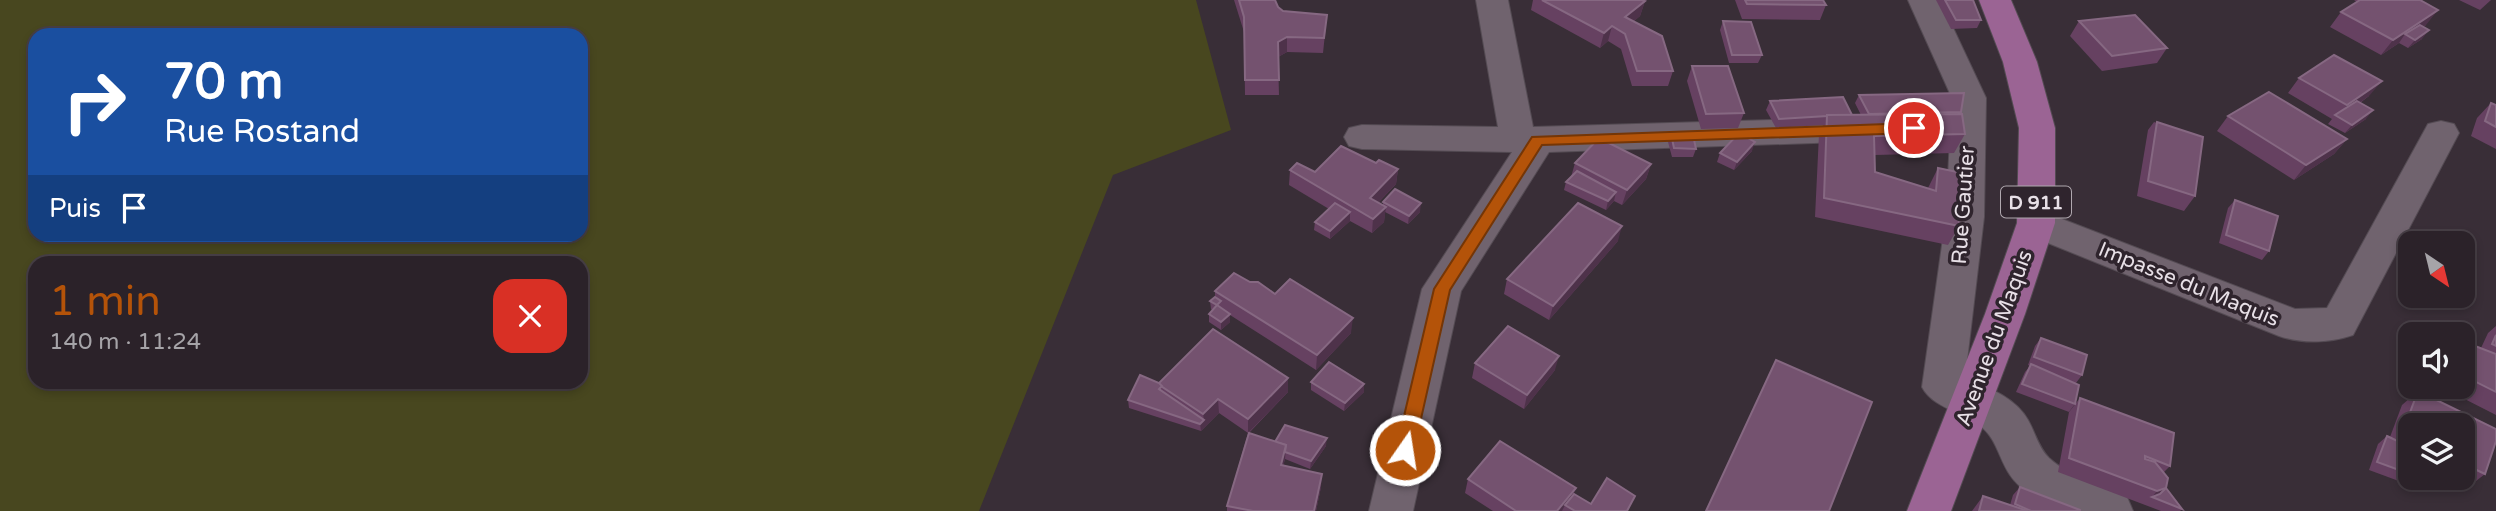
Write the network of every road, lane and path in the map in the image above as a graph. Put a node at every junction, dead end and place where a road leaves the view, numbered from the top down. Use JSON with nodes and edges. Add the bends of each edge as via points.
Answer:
{"nodes":[{"id":1,"x":1492,"y":0,"type":"edge"},
{"id":2,"x":1924,"y":0,"type":"edge"},
{"id":3,"x":1995,"y":0,"type":"edge"},
{"id":4,"x":1899,"y":128,"type":"edge"},
{"id":5,"x":2441,"y":133,"type":"dead end"},
{"id":6,"x":1362,"y":137,"type":"dead end"},
{"id":7,"x":1528,"y":140,"type":"junction"},
{"id":8,"x":2036,"y":223,"type":"junction"},
{"id":9,"x":1972,"y":399,"type":"junction"},
{"id":10,"x":1395,"y":509,"type":"edge"},
{"id":11,"x":1929,"y":511,"type":"edge"},
{"id":12,"x":2111,"y":511,"type":"edge"}],
"edges":[{"from":1,"to":7,"type":"street"},
{"from":2,"to":9,"type":"street","name":"Rue Gautier","via":[[1969,98],[1954,126],[1965,217],[1943,387]]},
{"from":3,"to":8,"type":"main road","name":"Avenue du Maquis","number":"D 911","via":[[2020,62],[2037,128]]},
{"from":4,"to":7,"type":"street"},
{"from":5,"to":8,"type":"street","name":"Impasse du Maquis","via":[[2339,324],[2293,325]]},
{"from":6,"to":7,"type":"street"},
{"from":7,"to":10,"type":"street","via":[[1442,289]]},
{"from":8,"to":9,"type":"main road","name":"Avenue du Maquis","number":"D 911"},
{"from":9,"to":11,"type":"main road","name":"Avenue du Maquis","number":"D 911"},
{"from":9,"to":12,"type":"street","via":[[2008,426],[2027,465],[2053,485]]}]}
